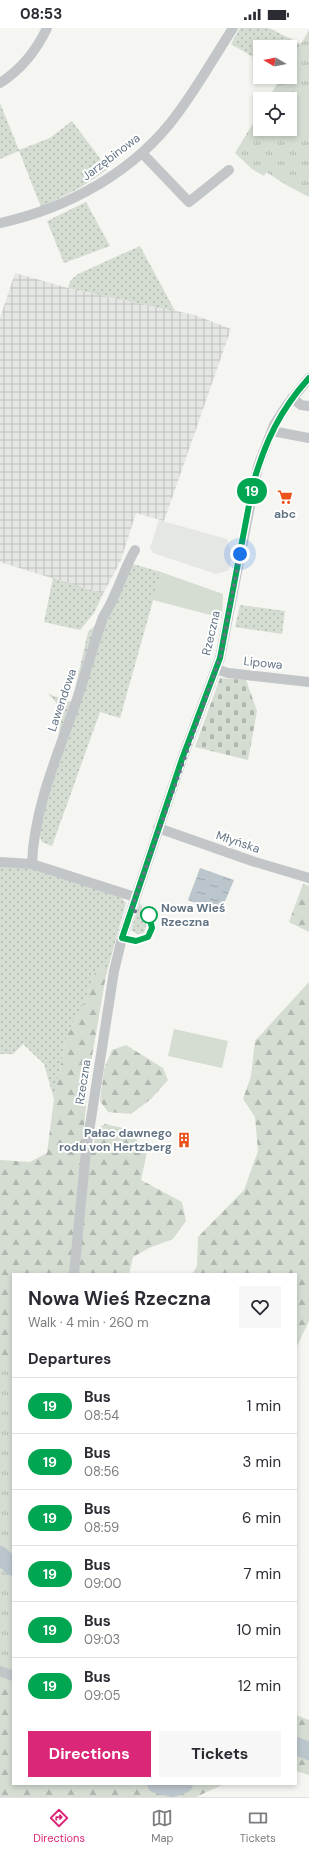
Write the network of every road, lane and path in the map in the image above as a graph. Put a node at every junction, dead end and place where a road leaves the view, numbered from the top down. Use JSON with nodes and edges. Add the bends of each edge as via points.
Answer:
{"nodes":[{"id":1,"x":47,"y":28,"type":"edge"},
{"id":2,"x":232,"y":28,"type":"edge"},
{"id":3,"x":0,"y":83,"type":"edge"},
{"id":4,"x":142,"y":153,"type":"junction"},
{"id":5,"x":229,"y":170,"type":"dead end"},
{"id":6,"x":0,"y":223,"type":"edge"},
{"id":7,"x":309,"y":378,"type":"edge"},
{"id":8,"x":292,"y":398,"type":"junction"},
{"id":9,"x":309,"y":406,"type":"edge"},
{"id":10,"x":272,"y":431,"type":"junction"},
{"id":11,"x":309,"y":438,"type":"edge"},
{"id":12,"x":135,"y":550,"type":"dead end"},
{"id":13,"x":216,"y":669,"type":"junction"},
{"id":14,"x":309,"y":682,"type":"edge"},
{"id":15,"x":158,"y":828,"type":"junction"},
{"id":16,"x":0,"y":862,"type":"edge"},
{"id":17,"x":32,"y":864,"type":"junction"},
{"id":18,"x":309,"y":878,"type":"edge"},
{"id":19,"x":135,"y":896,"type":"junction"},
{"id":20,"x":74,"y":1273,"type":"edge"},
{"id":21,"x":0,"y":1671,"type":"edge"},
{"id":22,"x":12,"y":1676,"type":"edge"}],
"edges":[{"from":1,"to":3,"type":"street","via":[[26,62]]},
{"from":2,"to":4,"type":"street","name":"Jarzębinowa","via":[[178,113]]},
{"from":4,"to":5,"type":"street","via":[[189,202]]},
{"from":4,"to":6,"type":"street","name":"Jarzębinowa","via":[[82,194],[45,210]]},
{"from":7,"to":8,"type":"street","name":"Rzeczna"},
{"from":8,"to":9,"type":"street","via":[[301,405]]},
{"from":8,"to":10,"type":"street","name":"Rzeczna"},
{"from":10,"to":11,"type":"street"},
{"from":10,"to":13,"type":"street","name":"Rzeczna","via":[[253,484],[226,631]]},
{"from":12,"to":17,"type":"street","name":"Lawendowa","via":[[126,565],[110,607],[103,617],[52,769],[33,838]]},
{"from":13,"to":14,"type":"street","name":"Lipowa","via":[[228,673]]},
{"from":13,"to":15,"type":"street","name":"Rzeczna"},
{"from":15,"to":18,"type":"street","name":"Młyńska"},
{"from":15,"to":19,"type":"street","name":"Rzeczna"},
{"from":16,"to":17,"type":"street"},
{"from":17,"to":19,"type":"street"},
{"from":19,"to":20,"type":"street","name":"Rzeczna","via":[[114,971],[107,1014],[86,1151]]},
{"from":21,"to":22,"type":"street"}]}
